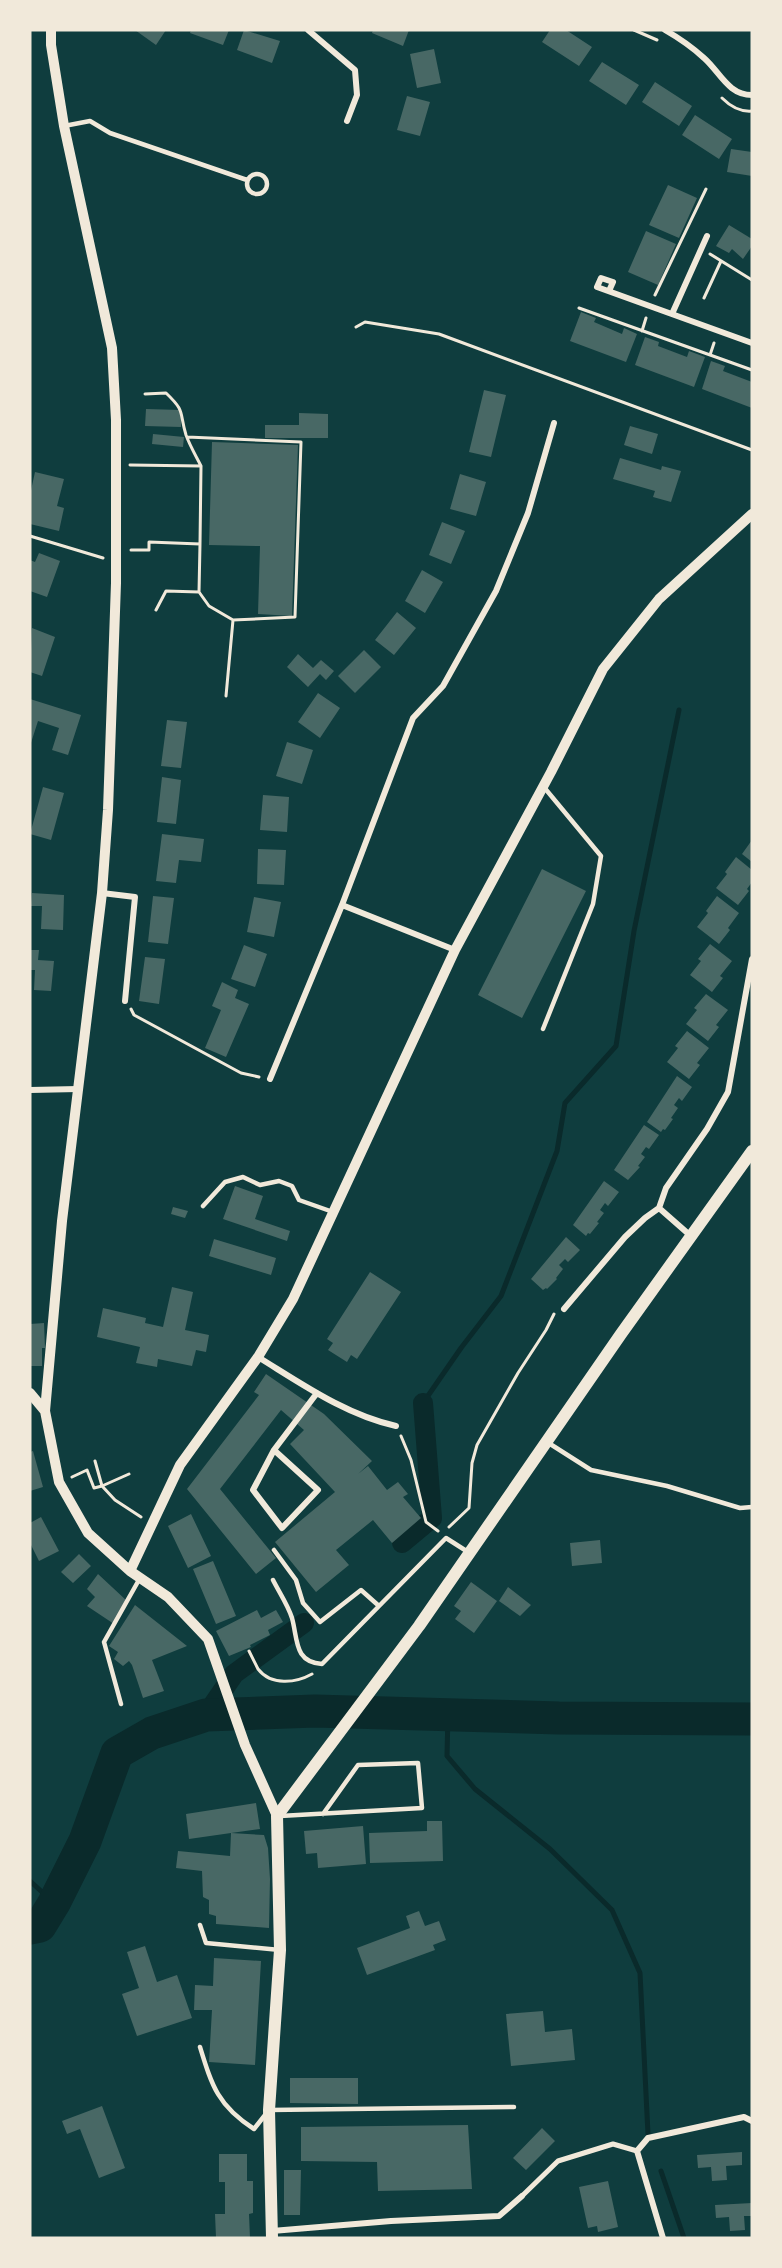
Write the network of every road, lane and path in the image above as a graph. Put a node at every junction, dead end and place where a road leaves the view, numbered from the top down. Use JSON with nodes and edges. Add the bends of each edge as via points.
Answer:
{"nodes":[{"id":1,"x":51,"y":30,"type":"edge"},
{"id":2,"x":308,"y":30,"type":"edge"},
{"id":3,"x":634,"y":30,"type":"edge"},
{"id":4,"x":665,"y":30,"type":"edge"},
{"id":5,"x":663,"y":44,"type":"dead end"},
{"id":6,"x":716,"y":91,"type":"dead end"},
{"id":7,"x":752,"y":95,"type":"edge"},
{"id":8,"x":752,"y":111,"type":"edge"},
{"id":9,"x":347,"y":121,"type":"dead end"},
{"id":10,"x":64,"y":126,"type":"junction"},
{"id":11,"x":248,"y":180,"type":"junction"},
{"id":12,"x":706,"y":189,"type":"dead end"},
{"id":13,"x":707,"y":236,"type":"dead end"},
{"id":14,"x":708,"y":254,"type":"dead end"},
{"id":15,"x":721,"y":261,"type":"junction"},
{"id":16,"x":752,"y":280,"type":"edge"},
{"id":17,"x":609,"y":291,"type":"dead end"},
{"id":18,"x":704,"y":298,"type":"dead end"},
{"id":19,"x":653,"y":299,"type":"dead end"},
{"id":20,"x":579,"y":308,"type":"dead end"},
{"id":21,"x":672,"y":314,"type":"junction"},
{"id":22,"x":647,"y":315,"type":"dead end"},
{"id":23,"x":356,"y":327,"type":"dead end"},
{"id":24,"x":642,"y":331,"type":"junction"},
{"id":25,"x":716,"y":339,"type":"dead end"},
{"id":26,"x":752,"y":343,"type":"edge"},
{"id":27,"x":710,"y":355,"type":"junction"},
{"id":28,"x":752,"y":370,"type":"edge"},
{"id":29,"x":144,"y":394,"type":"dead end"},
{"id":30,"x":554,"y":423,"type":"dead end"},
{"id":31,"x":187,"y":437,"type":"junction"},
{"id":32,"x":752,"y":450,"type":"edge"},
{"id":33,"x":116,"y":465,"type":"junction"},
{"id":34,"x":201,"y":466,"type":"junction"},
{"id":35,"x":752,"y":514,"type":"edge"},
{"id":36,"x":30,"y":536,"type":"edge"},
{"id":37,"x":200,"y":544,"type":"junction"},
{"id":38,"x":116,"y":556,"type":"junction"},
{"id":39,"x":200,"y":592,"type":"junction"},
{"id":40,"x":156,"y":610,"type":"dead end"},
{"id":41,"x":233,"y":620,"type":"junction"},
{"id":42,"x":226,"y":696,"type":"dead end"},
{"id":43,"x":543,"y":786,"type":"junction"},
{"id":44,"x":102,"y":893,"type":"junction"},
{"id":45,"x":342,"y":905,"type":"junction"},
{"id":46,"x":455,"y":950,"type":"junction"},
{"id":47,"x":752,"y":959,"type":"edge"},
{"id":48,"x":126,"y":1001,"type":"joint"},
{"id":49,"x":543,"y":1029,"type":"dead end"},
{"id":50,"x":270,"y":1079,"type":"joint"},
{"id":51,"x":78,"y":1089,"type":"junction"},
{"id":52,"x":30,"y":1090,"type":"edge"},
{"id":53,"x":752,"y":1151,"type":"edge"},
{"id":54,"x":203,"y":1206,"type":"dead end"},
{"id":55,"x":659,"y":1208,"type":"junction"},
{"id":56,"x":333,"y":1212,"type":"junction"},
{"id":57,"x":692,"y":1237,"type":"junction"},
{"id":58,"x":564,"y":1309,"type":"joint"},
{"id":59,"x":258,"y":1357,"type":"junction"},
{"id":60,"x":30,"y":1393,"type":"edge"},
{"id":61,"x":317,"y":1393,"type":"junction"},
{"id":62,"x":45,"y":1411,"type":"junction"},
{"id":63,"x":396,"y":1426,"type":"joint"},
{"id":64,"x":547,"y":1442,"type":"junction"},
{"id":65,"x":274,"y":1450,"type":"junction"},
{"id":66,"x":95,"y":1461,"type":"dead end"},
{"id":67,"x":129,"y":1474,"type":"dead end"},
{"id":68,"x":59,"y":1482,"type":"junction"},
{"id":69,"x":102,"y":1486,"type":"junction"},
{"id":70,"x":752,"y":1507,"type":"edge"},
{"id":71,"x":152,"y":1524,"type":"junction"},
{"id":72,"x":444,"y":1536,"type":"junction"},
{"id":73,"x":274,"y":1550,"type":"dead end"},
{"id":74,"x":471,"y":1553,"type":"junction"},
{"id":75,"x":135,"y":1574,"type":"junction"},
{"id":76,"x":273,"y":1580,"type":"dead end"},
{"id":77,"x":379,"y":1606,"type":"junction"},
{"id":78,"x":250,"y":1652,"type":"dead end"},
{"id":79,"x":322,"y":1664,"type":"junction"},
{"id":80,"x":121,"y":1704,"type":"dead end"},
{"id":81,"x":323,"y":1814,"type":"junction"},
{"id":82,"x":278,"y":1816,"type":"junction"},
{"id":83,"x":200,"y":1925,"type":"dead end"},
{"id":84,"x":280,"y":1950,"type":"junction"},
{"id":85,"x":200,"y":2047,"type":"dead end"},
{"id":86,"x":514,"y":2107,"type":"dead end"},
{"id":87,"x":269,"y":2110,"type":"junction"},
{"id":88,"x":752,"y":2121,"type":"edge"},
{"id":89,"x":637,"y":2151,"type":"junction"},
{"id":90,"x":522,"y":2196,"type":"joint"},
{"id":91,"x":272,"y":2234,"type":"edge"},
{"id":92,"x":663,"y":2238,"type":"edge"}],
"edges":[{"from":1,"to":10,"type":"street"},
{"from":2,"to":9,"type":"street","via":[[355,70],[357,95]]},
{"from":3,"to":5,"type":"path"},
{"from":4,"to":7,"type":"street","via":[[706,60],[734,91]]},
{"from":6,"to":8,"type":"path","via":[[734,107]]},
{"from":10,"to":11,"type":"lane","via":[[90,121],[110,133]]},
{"from":10,"to":33,"type":"street","via":[[112,348]]},
{"from":11,"to":11,"type":"lane","via":[[252,175],[262,174],[267,179],[264,192],[254,194],[247,187]]},
{"from":12,"to":19,"type":"path"},
{"from":13,"to":21,"type":"street"},
{"from":14,"to":15,"type":"path"},
{"from":15,"to":16,"type":"path"},
{"from":15,"to":18,"type":"path"},
{"from":17,"to":21,"type":"street"},
{"from":20,"to":24,"type":"path"},
{"from":21,"to":26,"type":"street"},
{"from":22,"to":24,"type":"path"},
{"from":23,"to":32,"type":"path","via":[[365,322],[439,334]]},
{"from":24,"to":27,"type":"path"},
{"from":25,"to":27,"type":"path"},
{"from":27,"to":28,"type":"path"},
{"from":29,"to":31,"type":"path","via":[[166,393],[176,402]]},
{"from":30,"to":45,"type":"street","via":[[528,513],[496,591],[443,686],[413,718]]},
{"from":31,"to":34,"type":"path"},
{"from":31,"to":41,"type":"path","via":[[301,442],[295,617]]},
{"from":33,"to":34,"type":"path"},
{"from":33,"to":38,"type":"street"},
{"from":34,"to":37,"type":"path"},
{"from":35,"to":43,"type":"street","via":[[659,599],[603,669]]},
{"from":36,"to":38,"type":"path"},
{"from":37,"to":38,"type":"path","via":[[149,542],[149,550]]},
{"from":37,"to":39,"type":"path"},
{"from":38,"to":44,"type":"street","via":[[109,800]]},
{"from":39,"to":40,"type":"path","via":[[166,591]]},
{"from":39,"to":41,"type":"path","via":[[209,606]]},
{"from":41,"to":42,"type":"path"},
{"from":43,"to":46,"type":"street"},
{"from":43,"to":49,"type":"lane","via":[[601,856],[593,904]]},
{"from":44,"to":48,"type":"street","via":[[135,897]]},
{"from":44,"to":51,"type":"street"},
{"from":45,"to":46,"type":"street"},
{"from":45,"to":50,"type":"street"},
{"from":46,"to":56,"type":"street"},
{"from":47,"to":55,"type":"street","via":[[728,1092],[666,1188]]},
{"from":48,"to":50,"type":"path","via":[[134,1015],[241,1073]]},
{"from":51,"to":52,"type":"street"},
{"from":51,"to":62,"type":"street"},
{"from":53,"to":57,"type":"main road"},
{"from":54,"to":56,"type":"lane","via":[[225,1182],[243,1177],[261,1185],[279,1181],[292,1186],[299,1200]]},
{"from":55,"to":57,"type":"street"},
{"from":55,"to":58,"type":"street","via":[[625,1237]]},
{"from":56,"to":59,"type":"street","via":[[293,1299]]},
{"from":57,"to":64,"type":"main road"},
{"from":58,"to":72,"type":"path","via":[[558,1306],[477,1445],[469,1508]]},
{"from":59,"to":61,"type":"street"},
{"from":59,"to":71,"type":"street","via":[[180,1465]]},
{"from":60,"to":62,"type":"street"},
{"from":61,"to":63,"type":"street","via":[[373,1421]]},
{"from":61,"to":65,"type":"street"},
{"from":62,"to":68,"type":"street"},
{"from":63,"to":72,"type":"path","via":[[411,1460],[426,1522]]},
{"from":64,"to":70,"type":"lane","via":[[591,1470],[667,1486],[740,1508]]},
{"from":64,"to":74,"type":"main road"},
{"from":65,"to":65,"type":"street","via":[[253,1490],[282,1528],[318,1490]]},
{"from":66,"to":69,"type":"path"},
{"from":67,"to":69,"type":"path"},
{"from":68,"to":69,"type":"path","via":[[87,1470],[94,1488]]},
{"from":68,"to":75,"type":"street","via":[[88,1533]]},
{"from":69,"to":71,"type":"path","via":[[115,1500]]},
{"from":71,"to":75,"type":"street"},
{"from":72,"to":74,"type":"lane"},
{"from":72,"to":77,"type":"lane"},
{"from":73,"to":77,"type":"lane","via":[[296,1580],[303,1603],[320,1622],[361,1590]]},
{"from":74,"to":82,"type":"main road"},
{"from":75,"to":80,"type":"lane","via":[[104,1642]]},
{"from":75,"to":82,"type":"street","via":[[168,1597],[208,1639],[245,1745]]},
{"from":76,"to":79,"type":"lane","via":[[292,1619],[302,1656],[309,1663]]},
{"from":77,"to":79,"type":"lane"},
{"from":78,"to":79,"type":"path","via":[[258,1668],[281,1682],[310,1675]]},
{"from":81,"to":81,"type":"lane","via":[[422,1808],[418,1763],[358,1765]]},
{"from":81,"to":82,"type":"lane"},
{"from":82,"to":84,"type":"main road"},
{"from":83,"to":84,"type":"lane","via":[[206,1943]]},
{"from":84,"to":87,"type":"main road"},
{"from":85,"to":87,"type":"lane","via":[[211,2084],[235,2117],[254,2129]]},
{"from":86,"to":87,"type":"lane"},
{"from":87,"to":91,"type":"main road"},
{"from":88,"to":89,"type":"street","via":[[744,2117],[648,2138]]},
{"from":89,"to":90,"type":"street","via":[[613,2144],[558,2161]]},
{"from":89,"to":92,"type":"street"},
{"from":90,"to":91,"type":"street","via":[[499,2216],[391,2221]]}]}
